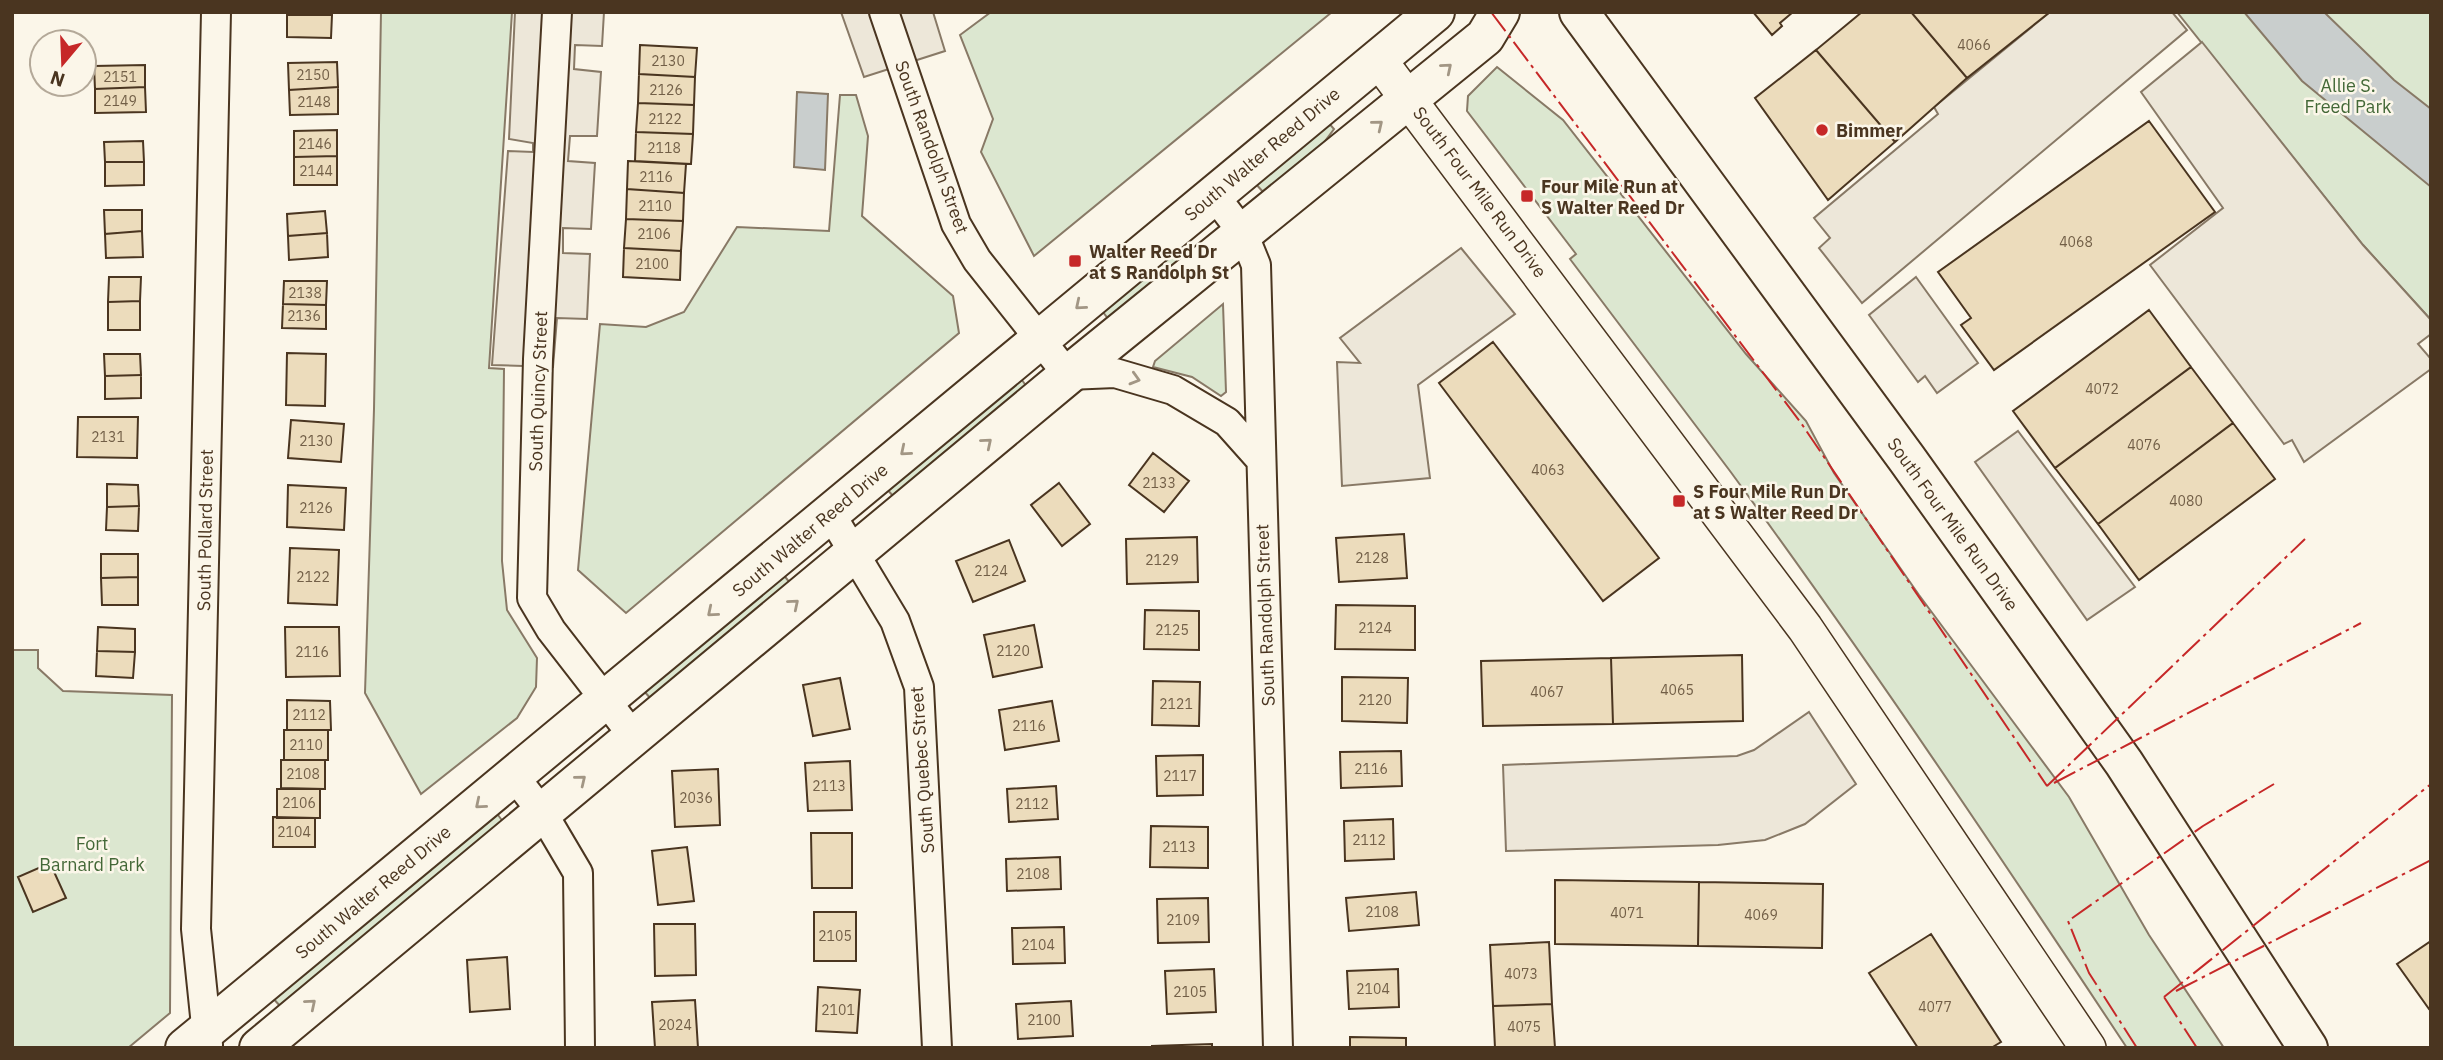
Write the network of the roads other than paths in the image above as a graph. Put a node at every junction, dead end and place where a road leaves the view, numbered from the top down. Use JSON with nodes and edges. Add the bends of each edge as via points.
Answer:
{"nodes":[{"id":1,"x":216,"y":12,"type":"edge"},
{"id":2,"x":557,"y":12,"type":"edge"},
{"id":3,"x":884,"y":12,"type":"edge"},
{"id":4,"x":1435,"y":12,"type":"edge"},
{"id":5,"x":1500,"y":12,"type":"edge"},
{"id":6,"x":1579,"y":12,"type":"edge"},
{"id":7,"x":1378,"y":59,"type":"junction"},
{"id":8,"x":1410,"y":99,"type":"junction"},
{"id":9,"x":1214,"y":195,"type":"junction"},
{"id":10,"x":1243,"y":233,"type":"junction"},
{"id":11,"x":1040,"y":339,"type":"junction"},
{"id":12,"x":1068,"y":375,"type":"junction"},
{"id":13,"x":1261,"y":459,"type":"junction"},
{"id":14,"x":830,"y":513,"type":"junction"},
{"id":15,"x":855,"y":554,"type":"junction"},
{"id":16,"x":606,"y":700,"type":"junction"},
{"id":17,"x":634,"y":737,"type":"junction"},
{"id":18,"x":514,"y":776,"type":"junction"},
{"id":19,"x":542,"y":812,"type":"junction"},
{"id":20,"x":200,"y":1042,"type":"edge"},
{"id":21,"x":259,"y":1048,"type":"edge"},
{"id":22,"x":580,"y":1048,"type":"edge"},
{"id":23,"x":937,"y":1048,"type":"edge"},
{"id":24,"x":1278,"y":1048,"type":"edge"},
{"id":25,"x":2088,"y":1048,"type":"edge"},
{"id":26,"x":2308,"y":1048,"type":"edge"}],
"edges":[{"from":1,"to":20,"type":"street","name":"South Pollard Street","via":[[196,929]]},
{"from":2,"to":16,"type":"street","name":"South Quincy Street","via":[[538,359],[532,598]]},
{"from":3,"to":11,"type":"street","name":"South Randolph Street","via":[[957,224],[977,260]]},
{"from":4,"to":7,"type":"main road","name":"South Walter Reed Drive"},
{"from":8,"to":5,"type":"main road","one_way":true,"via":[[1485,37]]},
{"from":6,"to":26,"type":"main road","name":"South Four Mile Run Drive","via":[[2123,763]]},
{"from":7,"to":8,"type":"street","name":"South Four Mile Run Drive"},
{"from":7,"to":9,"type":"main road","name":"South Walter Reed Drive"},
{"from":10,"to":8,"type":"main road","one_way":true},
{"from":8,"to":25,"type":"street","name":"South Four Mile Run Drive","via":[[1805,628]]},
{"from":9,"to":10,"type":"street","name":"South Randolph Street"},
{"from":9,"to":11,"type":"main road","name":"South Walter Reed Drive","one_way":true},
{"from":10,"to":12,"type":"main road"},
{"from":10,"to":13,"type":"street","name":"South Randolph Street","via":[[1256,265]]},
{"from":11,"to":12,"type":"street","name":"South Randolph Street"},
{"from":11,"to":14,"type":"main road","name":"South Walter Reed Drive","one_way":true},
{"from":12,"to":13,"type":"street","one_way":true,"via":[[1115,373],[1173,390],[1227,422]]},
{"from":15,"to":12,"type":"main road","one_way":true},
{"from":13,"to":24,"type":"street","name":"South Randolph Street"},
{"from":14,"to":15,"type":"street","name":"South Quebec Street"},
{"from":14,"to":16,"type":"main road","name":"South Walter Reed Drive","one_way":true},
{"from":17,"to":15,"type":"main road","one_way":true},
{"from":15,"to":23,"type":"street","name":"South Quebec Street","via":[[895,621],[919,687]]},
{"from":16,"to":17,"type":"street","name":"South Quincy Street"},
{"from":16,"to":18,"type":"main road","name":"South Walter Reed Drive"},
{"from":19,"to":17,"type":"main road","one_way":true},
{"from":18,"to":19,"type":"street"},
{"from":18,"to":20,"type":"main road","name":"South Walter Reed Drive","one_way":true},
{"from":21,"to":19,"type":"main road","one_way":true},
{"from":19,"to":22,"type":"street","via":[[578,873]]}]}
